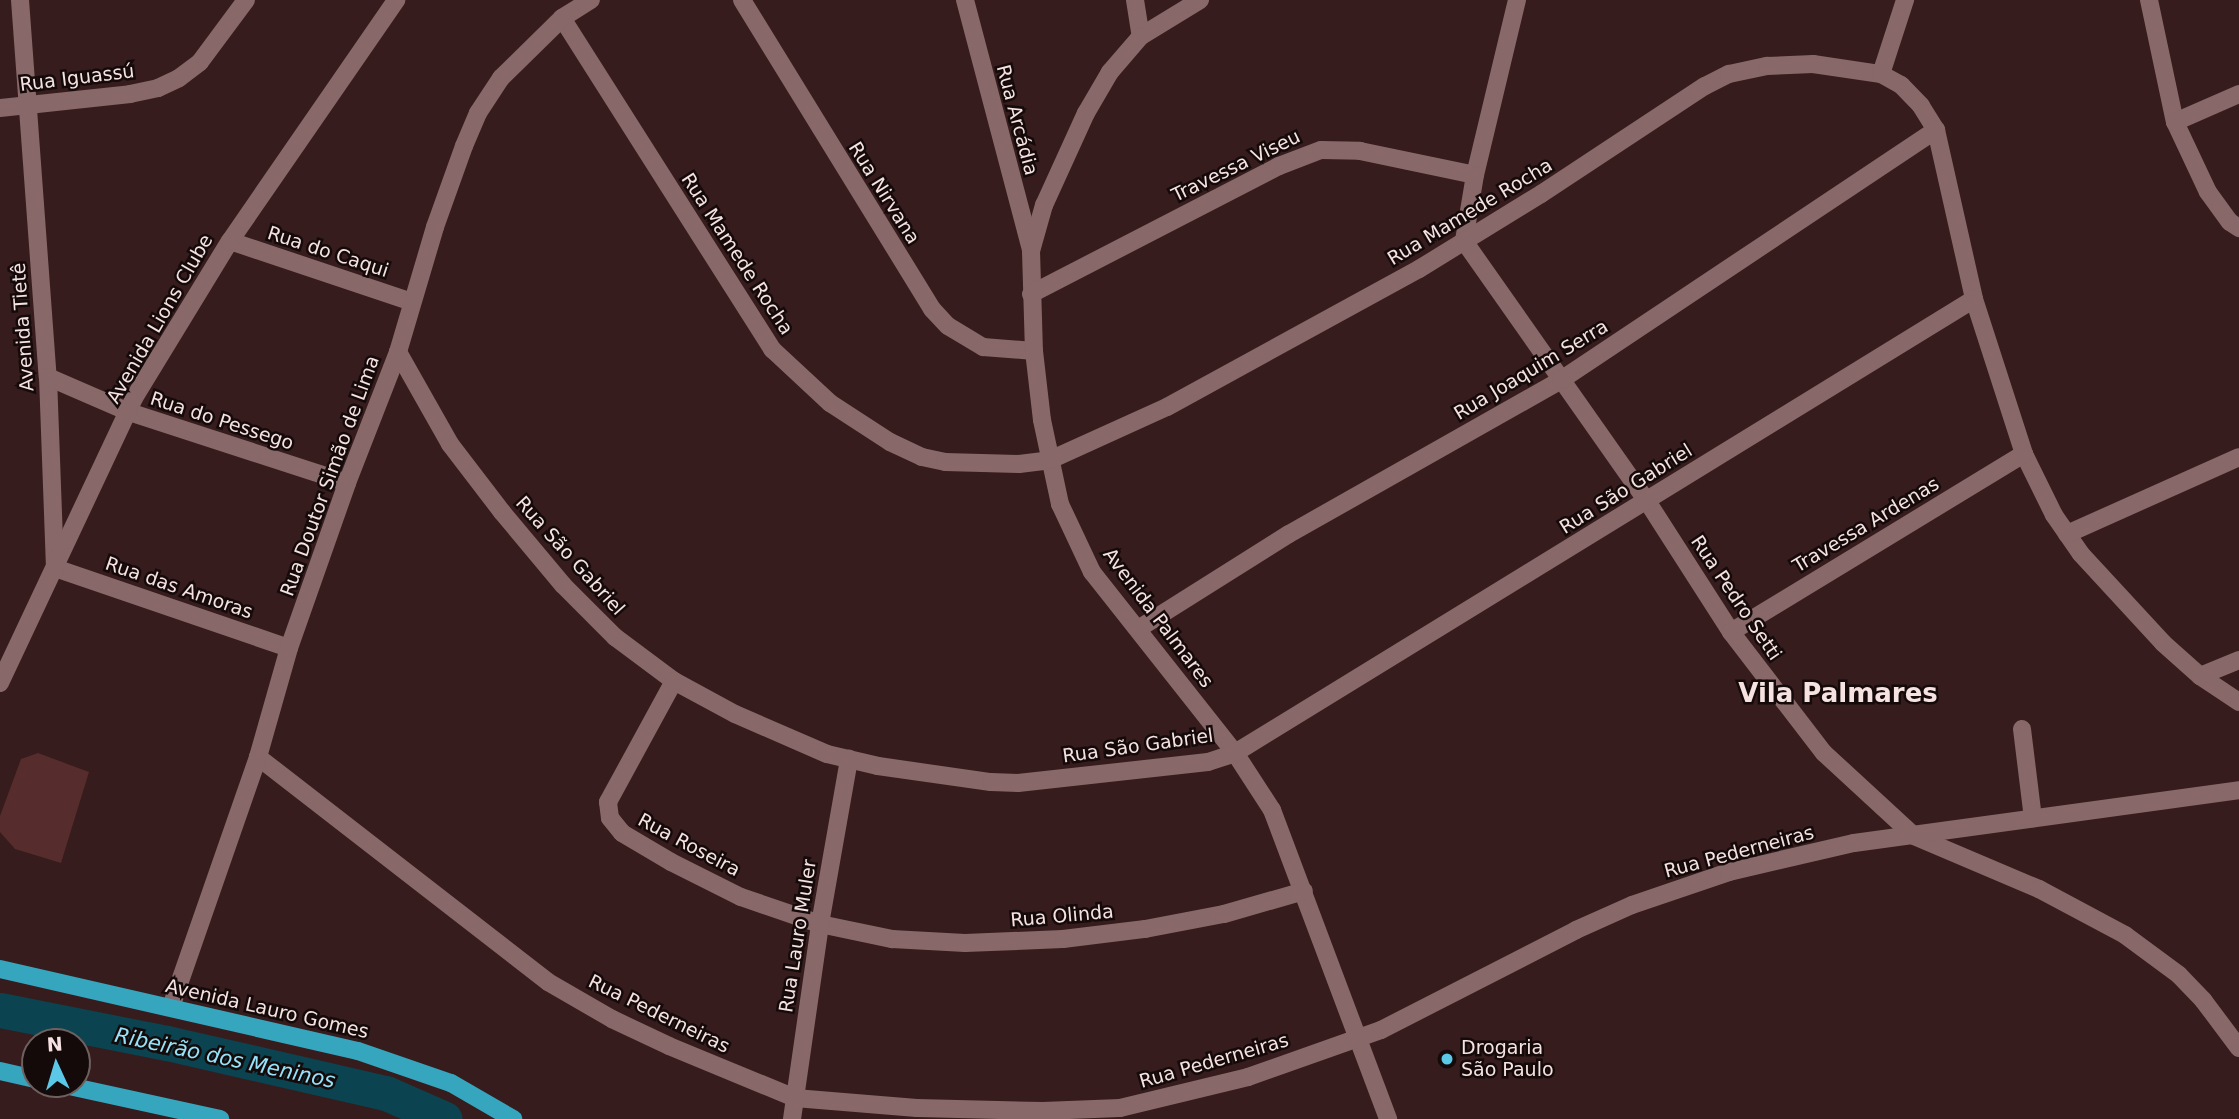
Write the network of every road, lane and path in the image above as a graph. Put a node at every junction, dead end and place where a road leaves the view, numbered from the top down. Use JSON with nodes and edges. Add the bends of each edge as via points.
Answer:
{"nodes":[{"id":1,"x":20,"y":0,"type":"edge"},
{"id":2,"x":246,"y":0,"type":"edge"},
{"id":3,"x":396,"y":0,"type":"edge"},
{"id":4,"x":591,"y":0,"type":"edge"},
{"id":5,"x":742,"y":0,"type":"edge"},
{"id":6,"x":965,"y":0,"type":"edge"},
{"id":7,"x":1135,"y":0,"type":"edge"},
{"id":8,"x":1200,"y":0,"type":"edge"},
{"id":9,"x":1517,"y":0,"type":"edge"},
{"id":10,"x":1905,"y":0,"type":"edge"},
{"id":11,"x":2150,"y":0,"type":"edge"},
{"id":12,"x":562,"y":18,"type":"junction"},
{"id":13,"x":1142,"y":36,"type":"junction"},
{"id":14,"x":1881,"y":74,"type":"junction"},
{"id":15,"x":2239,"y":94,"type":"edge"},
{"id":16,"x":29,"y":105,"type":"junction"},
{"id":17,"x":0,"y":108,"type":"edge"},
{"id":18,"x":2175,"y":122,"type":"junction"},
{"id":19,"x":1936,"y":130,"type":"junction"},
{"id":20,"x":1475,"y":175,"type":"junction"},
{"id":21,"x":2239,"y":228,"type":"edge"},
{"id":22,"x":230,"y":241,"type":"junction"},
{"id":23,"x":1464,"y":241,"type":"junction"},
{"id":24,"x":1031,"y":251,"type":"junction"},
{"id":25,"x":1031,"y":294,"type":"junction"},
{"id":26,"x":1974,"y":299,"type":"junction"},
{"id":27,"x":412,"y":302,"type":"junction"},
{"id":28,"x":1034,"y":351,"type":"junction"},
{"id":29,"x":398,"y":352,"type":"junction"},
{"id":30,"x":48,"y":377,"type":"junction"},
{"id":31,"x":1562,"y":380,"type":"junction"},
{"id":32,"x":129,"y":412,"type":"junction"},
{"id":33,"x":2024,"y":454,"type":"junction"},
{"id":34,"x":2239,"y":457,"type":"edge"},
{"id":35,"x":1050,"y":460,"type":"junction"},
{"id":36,"x":347,"y":483,"type":"junction"},
{"id":37,"x":1647,"y":502,"type":"junction"},
{"id":38,"x":2067,"y":534,"type":"junction"},
{"id":39,"x":55,"y":568,"type":"junction"},
{"id":40,"x":1138,"y":629,"type":"junction"},
{"id":41,"x":1731,"y":632,"type":"junction"},
{"id":42,"x":289,"y":648,"type":"junction"},
{"id":43,"x":2239,"y":660,"type":"edge"},
{"id":44,"x":2200,"y":676,"type":"junction"},
{"id":45,"x":674,"y":681,"type":"junction"},
{"id":46,"x":0,"y":683,"type":"edge"},
{"id":47,"x":2239,"y":702,"type":"edge"},
{"id":48,"x":2022,"y":729,"type":"dead end"},
{"id":49,"x":1235,"y":753,"type":"junction"},
{"id":50,"x":258,"y":757,"type":"junction"},
{"id":51,"x":849,"y":760,"type":"junction"},
{"id":52,"x":2239,"y":790,"type":"edge"},
{"id":53,"x":2033,"y":818,"type":"junction"},
{"id":54,"x":1914,"y":836,"type":"junction"},
{"id":55,"x":1304,"y":891,"type":"junction"},
{"id":56,"x":820,"y":924,"type":"junction"},
{"id":57,"x":0,"y":969,"type":"edge"},
{"id":58,"x":171,"y":1007,"type":"junction"},
{"id":59,"x":1358,"y":1039,"type":"junction"},
{"id":60,"x":2239,"y":1048,"type":"edge"},
{"id":61,"x":0,"y":1071,"type":"edge"},
{"id":62,"x":21,"y":1076,"type":"edge"},
{"id":63,"x":91,"y":1091,"type":"edge"},
{"id":64,"x":795,"y":1098,"type":"junction"},
{"id":65,"x":1043,"y":1115,"type":"edge"},
{"id":66,"x":220,"y":1119,"type":"edge"},
{"id":67,"x":513,"y":1119,"type":"edge"},
{"id":68,"x":792,"y":1119,"type":"edge"},
{"id":69,"x":1388,"y":1119,"type":"edge"}],
"edges":[{"from":1,"to":16,"type":"street","name":"Avenida Tietê"},
{"from":2,"to":16,"type":"street","name":"Rua Iguassú","via":[[200,62],[179,78],[130,94]]},
{"from":3,"to":22,"type":"street","name":"Avenida Lions Clube"},
{"from":4,"to":12,"type":"street","name":"Rua Doutor Simão de Lima"},
{"from":5,"to":28,"type":"street","name":"Rua Nirvana","via":[[932,309],[948,326],[983,347]]},
{"from":6,"to":24,"type":"street","name":"Rua Arcádia"},
{"from":7,"to":13,"type":"street"},
{"from":8,"to":13,"type":"street","name":"Avenida Palmares"},
{"from":9,"to":20,"type":"street"},
{"from":10,"to":14,"type":"street"},
{"from":11,"to":18,"type":"street"},
{"from":12,"to":27,"type":"street","name":"Rua Doutor Simão de Lima","via":[[501,78],[478,113]]},
{"from":12,"to":35,"type":"street","name":"Rua Mamede Rocha","via":[[742,305],[797,375],[890,442],[922,457],[1020,464]]},
{"from":13,"to":24,"type":"street","name":"Avenida Palmares","via":[[1110,72],[1086,113],[1044,205]]},
{"from":14,"to":19,"type":"street","name":"Rua Mamede Rocha","via":[[1901,85]]},
{"from":14,"to":23,"type":"street","name":"Rua Mamede Rocha","via":[[1813,64],[1766,66],[1729,74]]},
{"from":15,"to":18,"type":"street"},
{"from":16,"to":17,"type":"street","name":"Rua Iguassú"},
{"from":16,"to":30,"type":"street","name":"Avenida Tietê"},
{"from":18,"to":21,"type":"street","via":[[2208,192]]},
{"from":19,"to":26,"type":"street","name":"Rua Mamede Rocha"},
{"from":19,"to":31,"type":"street","name":"Rua Joaquim Serra"},
{"from":20,"to":23,"type":"street"},
{"from":20,"to":25,"type":"street","name":"Travessa Viseu","via":[[1360,150],[1321,150],[1279,166]]},
{"from":22,"to":27,"type":"street","name":"Rua do Caqui"},
{"from":22,"to":32,"type":"street","name":"Avenida Lions Clube"},
{"from":23,"to":31,"type":"street","name":"Rua Pedro Setti"},
{"from":23,"to":35,"type":"street","name":"Rua Mamede Rocha","via":[[1242,369]]},
{"from":24,"to":25,"type":"street","name":"Avenida Palmares"},
{"from":25,"to":28,"type":"street","name":"Avenida Palmares"},
{"from":26,"to":33,"type":"street","name":"Rua Mamede Rocha"},
{"from":26,"to":37,"type":"street","name":"Rua São Gabriel"},
{"from":27,"to":29,"type":"street","name":"Rua Doutor Simão de Lima"},
{"from":28,"to":35,"type":"street","name":"Avenida Palmares"},
{"from":29,"to":36,"type":"street","name":"Rua Doutor Simão de Lima"},
{"from":29,"to":45,"type":"street","name":"Rua São Gabriel","via":[[450,444],[510,523],[615,637]]},
{"from":30,"to":32,"type":"street","name":"Rua do Pessego"},
{"from":30,"to":39,"type":"street","name":"Avenida Tietê"},
{"from":31,"to":37,"type":"street","name":"Rua Pedro Setti"},
{"from":31,"to":40,"type":"street","name":"Rua Joaquim Serra","via":[[1289,534]]},
{"from":32,"to":36,"type":"street","name":"Rua do Pessego"},
{"from":32,"to":39,"type":"street","name":"Avenida Lions Clube"},
{"from":33,"to":38,"type":"street","name":"Rua Mamede Rocha"},
{"from":33,"to":41,"type":"street","name":"Travessa Ardenas"},
{"from":34,"to":38,"type":"street"},
{"from":35,"to":40,"type":"street","name":"Avenida Palmares","via":[[1060,504],[1082,552],[1104,590]]},
{"from":36,"to":42,"type":"street","name":"Rua Doutor Simão de Lima"},
{"from":37,"to":41,"type":"street","name":"Rua Pedro Setti"},
{"from":37,"to":49,"type":"street","name":"Rua São Gabriel"},
{"from":38,"to":44,"type":"street","name":"Rua Mamede Rocha","via":[[2163,643]]},
{"from":39,"to":42,"type":"street","name":"Rua das Amoras"},
{"from":39,"to":46,"type":"street","name":"Avenida Lions Clube"},
{"from":40,"to":49,"type":"street","name":"Avenida Palmares"},
{"from":41,"to":54,"type":"street","name":"Rua Pedro Setti","via":[[1824,753]]},
{"from":42,"to":50,"type":"street","name":"Rua Doutor Simão de Lima"},
{"from":43,"to":44,"type":"street"},
{"from":44,"to":47,"type":"street","name":"Rua Mamede Rocha"},
{"from":45,"to":51,"type":"street","name":"Rua São Gabriel","via":[[735,714]]},
{"from":45,"to":56,"type":"street","name":"Rua Roseira","via":[[608,802],[610,818],[622,833],[671,862],[741,897]]},
{"from":48,"to":53,"type":"street"},
{"from":49,"to":51,"type":"street","name":"Rua São Gabriel","via":[[1208,762],[1018,783]]},
{"from":49,"to":55,"type":"street","name":"Avenida Palmares","via":[[1272,810]]},
{"from":50,"to":58,"type":"street","name":"Rua Doutor Simão de Lima"},
{"from":50,"to":64,"type":"street","name":"Rua Pederneiras","via":[[548,982],[669,1046]]},
{"from":51,"to":56,"type":"street","name":"Rua Lauro Muler"},
{"from":52,"to":53,"type":"street","name":"Rua Pederneiras"},
{"from":53,"to":54,"type":"street","name":"Rua Pederneiras"},
{"from":54,"to":59,"type":"street","name":"Rua Pederneiras","via":[[1854,843],[1677,888],[1576,930]]},
{"from":54,"to":60,"type":"street","name":"Rua Pedro Setti","via":[[2039,889],[2125,935],[2179,975]]},
{"from":55,"to":56,"type":"street","name":"Rua Olinda","via":[[1224,914],[1063,939],[965,943],[892,939]]},
{"from":55,"to":59,"type":"street","name":"Avenida Palmares"},
{"from":56,"to":64,"type":"street","name":"Rua Lauro Muler"},
{"from":57,"to":58,"type":"main road","name":"Avenida Lauro Gomes"},
{"from":58,"to":67,"type":"main road","name":"Avenida Lauro Gomes","via":[[358,1051],[451,1083]]},
{"from":59,"to":65,"type":"street","name":"Rua Pederneiras","via":[[1248,1077],[1161,1099]]},
{"from":59,"to":69,"type":"street","name":"Avenida Palmares"},
{"from":61,"to":62,"type":"main road"},
{"from":63,"to":66,"type":"main road"},
{"from":64,"to":65,"type":"street","name":"Rua Pederneiras"},
{"from":64,"to":68,"type":"street","name":"Rua Lauro Muler"}]}
